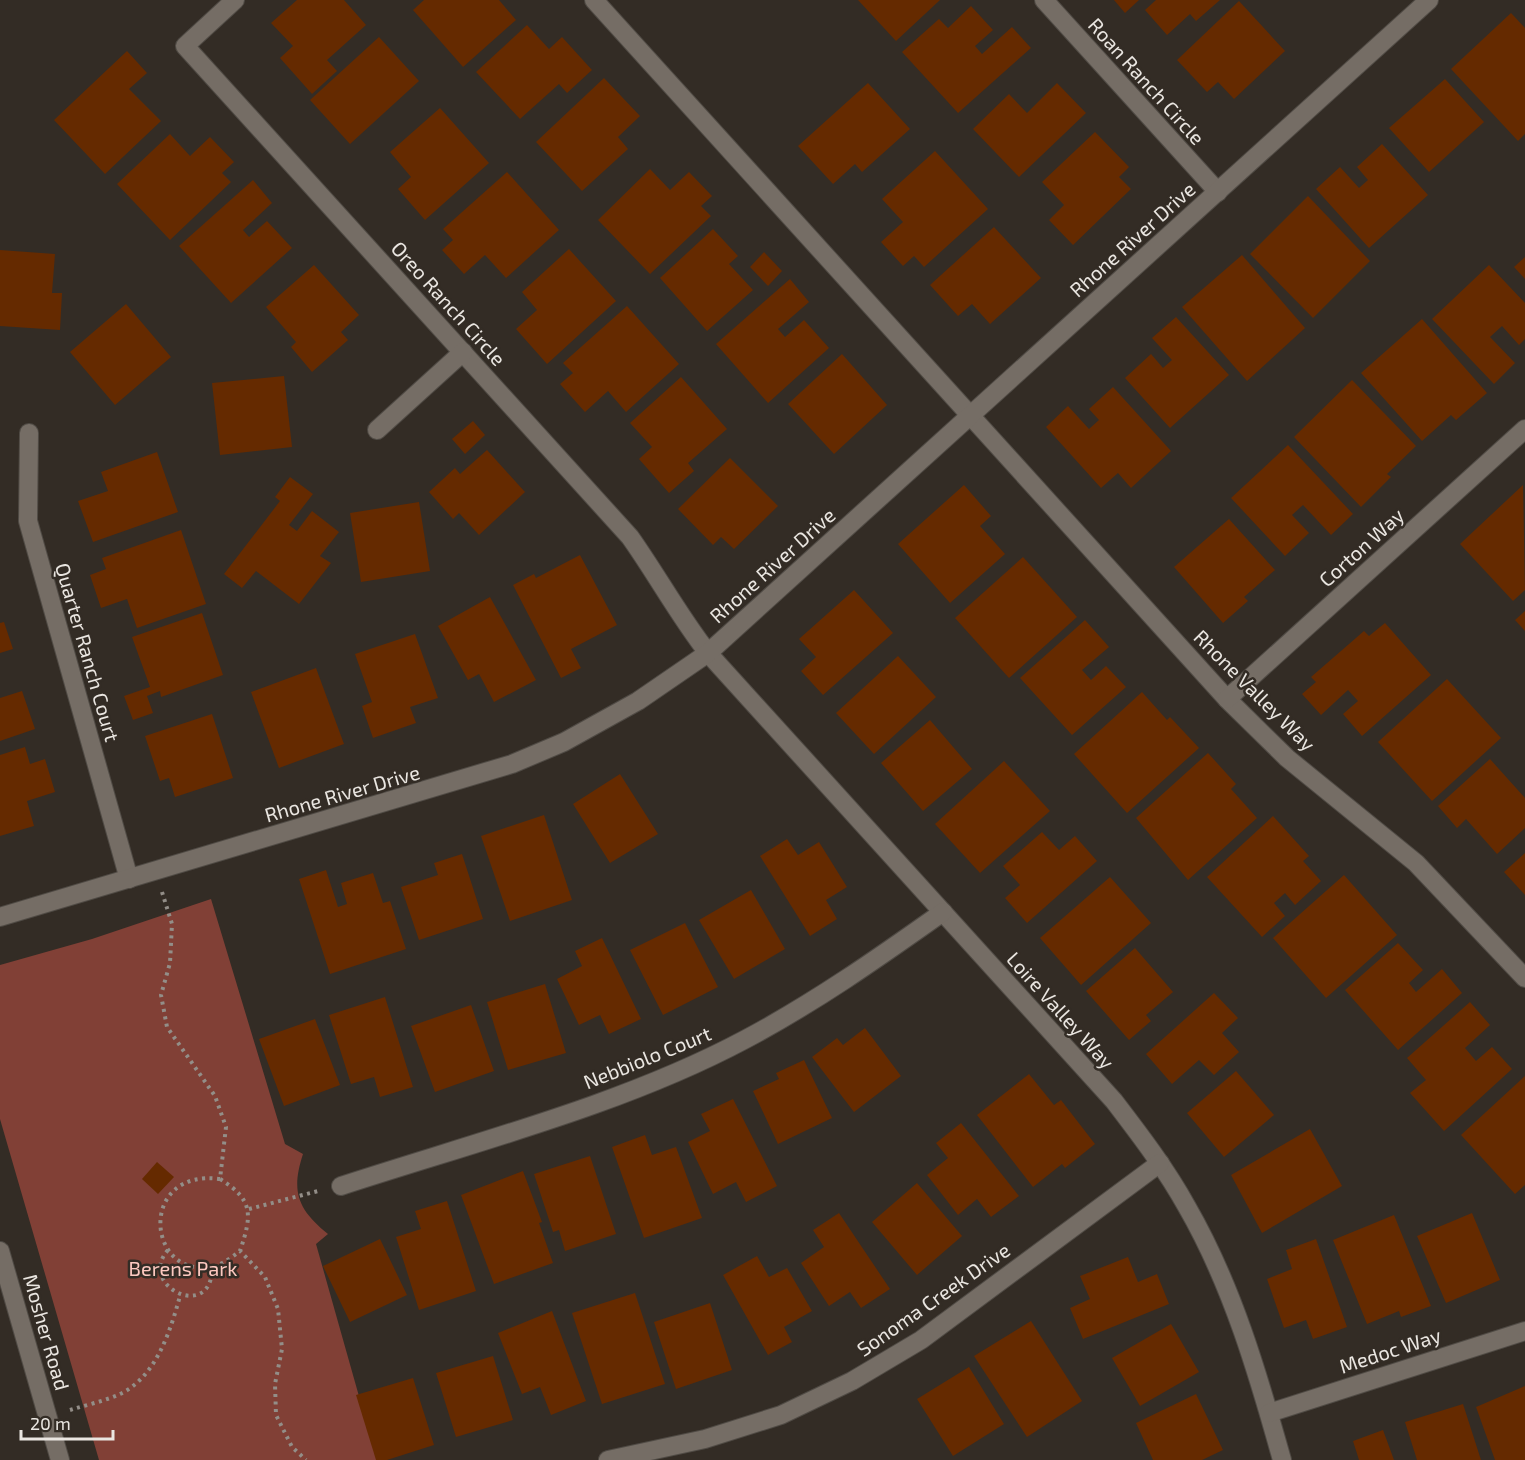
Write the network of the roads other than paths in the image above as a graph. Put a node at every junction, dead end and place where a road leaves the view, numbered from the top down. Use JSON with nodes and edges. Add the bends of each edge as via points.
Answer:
{"nodes":[{"id":1,"x":235,"y":0,"type":"edge"},
{"id":2,"x":594,"y":0,"type":"edge"},
{"id":3,"x":1044,"y":0,"type":"edge"},
{"id":4,"x":1429,"y":0,"type":"edge"},
{"id":5,"x":1218,"y":192,"type":"junction"},
{"id":6,"x":463,"y":352,"type":"junction"},
{"id":7,"x":971,"y":416,"type":"junction"},
{"id":8,"x":1525,"y":429,"type":"edge"},
{"id":9,"x":377,"y":430,"type":"dead end"},
{"id":10,"x":29,"y":433,"type":"dead end"},
{"id":11,"x":708,"y":653,"type":"junction"},
{"id":12,"x":1227,"y":699,"type":"junction"},
{"id":13,"x":129,"y":879,"type":"junction"},
{"id":14,"x":942,"y":912,"type":"junction"},
{"id":15,"x":0,"y":917,"type":"edge"},
{"id":16,"x":1525,"y":978,"type":"edge"},
{"id":17,"x":1160,"y":1163,"type":"junction"},
{"id":18,"x":341,"y":1186,"type":"road end"},
{"id":19,"x":0,"y":1251,"type":"edge"},
{"id":20,"x":1525,"y":1330,"type":"edge"},
{"id":21,"x":1269,"y":1413,"type":"junction"},
{"id":22,"x":681,"y":1453,"type":"edge"},
{"id":23,"x":60,"y":1460,"type":"edge"},
{"id":24,"x":608,"y":1460,"type":"edge"},
{"id":25,"x":1282,"y":1460,"type":"edge"}],
"edges":[{"from":1,"to":6,"type":"street","name":"Oreo Ranch Circle","via":[[185,46]]},
{"from":2,"to":7,"type":"street"},
{"from":3,"to":5,"type":"street","name":"Roan Ranch Circle"},
{"from":4,"to":5,"type":"street","name":"Rhone River Drive"},
{"from":5,"to":7,"type":"street","name":"Rhone River Drive"},
{"from":6,"to":9,"type":"street"},
{"from":6,"to":11,"type":"street","name":"Oreo Ranch Circle","via":[[630,537],[679,616]]},
{"from":7,"to":11,"type":"street","name":"Rhone River Drive"},
{"from":7,"to":12,"type":"street","name":"Rhone Valley Way"},
{"from":8,"to":12,"type":"street","name":"Corton Way"},
{"from":10,"to":13,"type":"street","name":"Quarter Ranch Court","via":[[28,521]]},
{"from":11,"to":13,"type":"street","name":"Rhone River Drive","via":[[638,702],[564,742],[512,764]]},
{"from":11,"to":14,"type":"street","name":"Loire Valley Way"},
{"from":12,"to":16,"type":"street","name":"Rhone Valley Way","via":[[1287,758],[1416,863]]},
{"from":13,"to":15,"type":"street","name":"Rhone River Drive"},
{"from":14,"to":17,"type":"street","name":"Loire Valley Way","via":[[1114,1101]]},
{"from":14,"to":18,"type":"street","name":"Nebbiolo Court","via":[[831,991],[683,1070]]},
{"from":17,"to":21,"type":"street","name":"Loire Valley Way","via":[[1188,1208],[1223,1279]]},
{"from":17,"to":22,"type":"street","name":"Sonoma Creek Drive","via":[[921,1340],[852,1381],[781,1415]]},
{"from":19,"to":23,"type":"street","name":"Mosher Road"},
{"from":20,"to":21,"type":"street","name":"Medoc Way"},
{"from":21,"to":25,"type":"street","name":"Loire Valley Way"},
{"from":22,"to":24,"type":"street","name":"Sonoma Creek Drive"}]}
